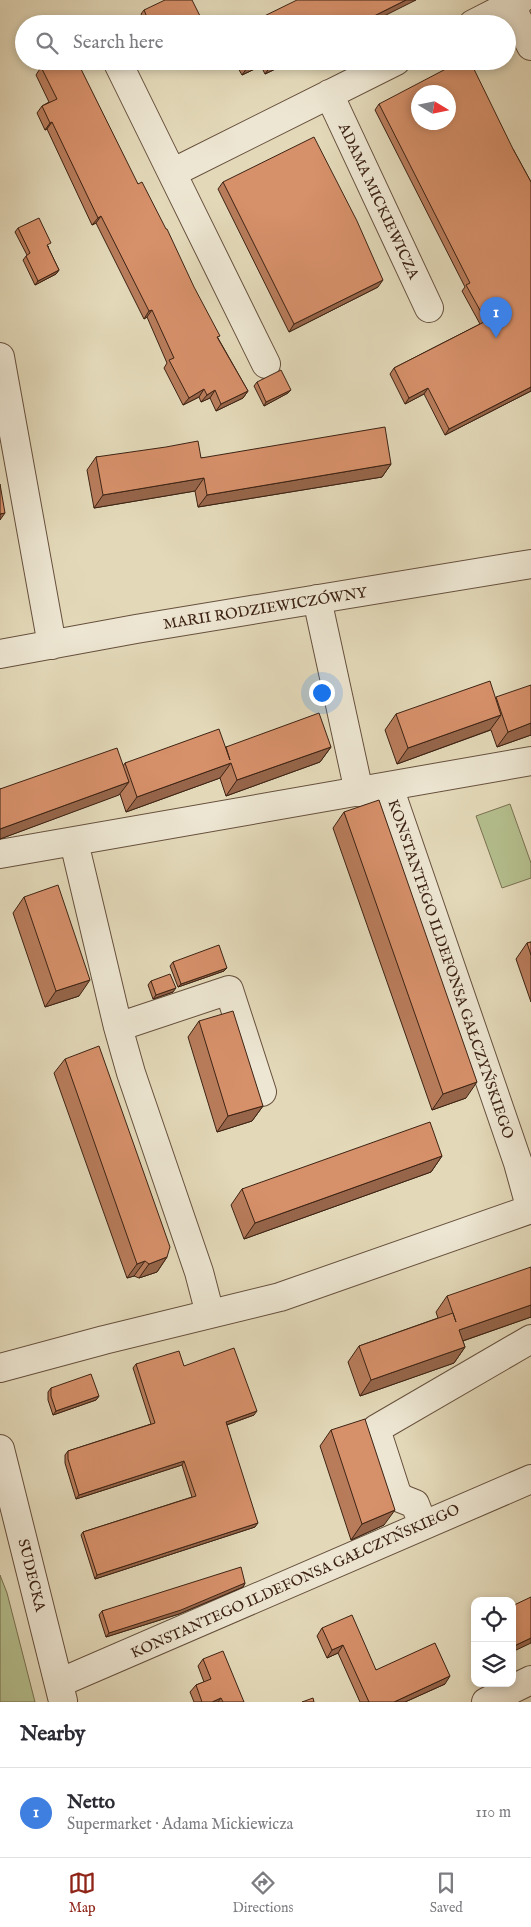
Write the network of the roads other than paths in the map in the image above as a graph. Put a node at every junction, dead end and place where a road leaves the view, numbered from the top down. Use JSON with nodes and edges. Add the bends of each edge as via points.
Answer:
{"nodes":[{"id":1,"x":513,"y":2,"type":"edge"},
{"id":2,"x":489,"y":15,"type":"edge"},
{"id":3,"x":531,"y":46,"type":"edge"},
{"id":4,"x":121,"y":70,"type":"edge"},
{"id":5,"x":378,"y":70,"type":"edge"},
{"id":6,"x":329,"y":94,"type":"junction"},
{"id":7,"x":172,"y":174,"type":"junction"},
{"id":8,"x":429,"y":308,"type":"dead end"},
{"id":9,"x":0,"y":357,"type":"edge"},
{"id":10,"x":266,"y":364,"type":"dead end"},
{"id":11,"x":531,"y":564,"type":"edge"},
{"id":12,"x":317,"y":599,"type":"junction"},
{"id":13,"x":52,"y":645,"type":"junction"},
{"id":14,"x":0,"y":654,"type":"edge"},
{"id":15,"x":531,"y":761,"type":"edge"},
{"id":16,"x":389,"y":787,"type":"junction"},
{"id":17,"x":359,"y":792,"type":"junction"},
{"id":18,"x":74,"y":842,"type":"junction"},
{"id":19,"x":0,"y":854,"type":"edge"},
{"id":20,"x":118,"y":1027,"type":"junction"},
{"id":21,"x":262,"y":1092,"type":"dead end"},
{"id":22,"x":531,"y":1210,"type":"edge"},
{"id":23,"x":210,"y":1314,"type":"junction"},
{"id":24,"x":531,"y":1339,"type":"edge"},
{"id":25,"x":0,"y":1368,"type":"edge"},
{"id":26,"x":0,"y":1449,"type":"edge"},
{"id":27,"x":531,"y":1479,"type":"edge"},
{"id":28,"x":424,"y":1524,"type":"junction"},
{"id":29,"x":531,"y":1680,"type":"edge"},
{"id":30,"x":62,"y":1693,"type":"edge"},
{"id":31,"x":486,"y":1702,"type":"edge"}],
"edges":[{"from":1,"to":2,"type":"street"},
{"from":1,"to":3,"type":"street"},
{"from":4,"to":7,"type":"street"},
{"from":5,"to":6,"type":"street"},
{"from":6,"to":7,"type":"street"},
{"from":6,"to":8,"type":"street","name":"ADAMA MICKIEWICZA"},
{"from":7,"to":10,"type":"street"},
{"from":9,"to":13,"type":"street"},
{"from":11,"to":12,"type":"street","name":"MARII RODZIEWICZÓWNY"},
{"from":12,"to":13,"type":"street","name":"MARII RODZIEWICZÓWNY"},
{"from":12,"to":17,"type":"street"},
{"from":13,"to":14,"type":"street","name":"MARII RODZIEWICZÓWNY"},
{"from":15,"to":16,"type":"street","name":"KONSTANTEGO ILDEFONSA GAŁCZYŃSKIEGO"},
{"from":16,"to":17,"type":"street","name":"KONSTANTEGO ILDEFONSA GAŁCZYŃSKIEGO"},
{"from":16,"to":22,"type":"street","name":"KONSTANTEGO ILDEFONSA GAŁCZYŃSKIEGO","via":[[518,1163]]},
{"from":17,"to":18,"type":"street","name":"KONSTANTEGO ILDEFONSA GAŁCZYŃSKIEGO"},
{"from":18,"to":19,"type":"street","name":"KONSTANTEGO ILDEFONSA GAŁCZYŃSKIEGO"},
{"from":18,"to":20,"type":"street"},
{"from":20,"to":21,"type":"street","via":[[230,990]]},
{"from":20,"to":23,"type":"street"},
{"from":22,"to":23,"type":"street","name":"KONSTANTEGO ILDEFONSA GAŁCZYŃSKIEGO","via":[[280,1297]]},
{"from":23,"to":25,"type":"street","name":"KONSTANTEGO ILDEFONSA GAŁCZYŃSKIEGO"},
{"from":24,"to":28,"type":"street","via":[[376,1429],[396,1491],[400,1498],[415,1504]]},
{"from":26,"to":30,"type":"street","name":"SUDECKA"},
{"from":27,"to":28,"type":"street","name":"KONSTANTEGO ILDEFONSA GAŁCZYŃSKIEGO"},
{"from":28,"to":30,"type":"street","name":"KONSTANTEGO ILDEFONSA GAŁCZYŃSKIEGO"},
{"from":29,"to":31,"type":"street"}]}
